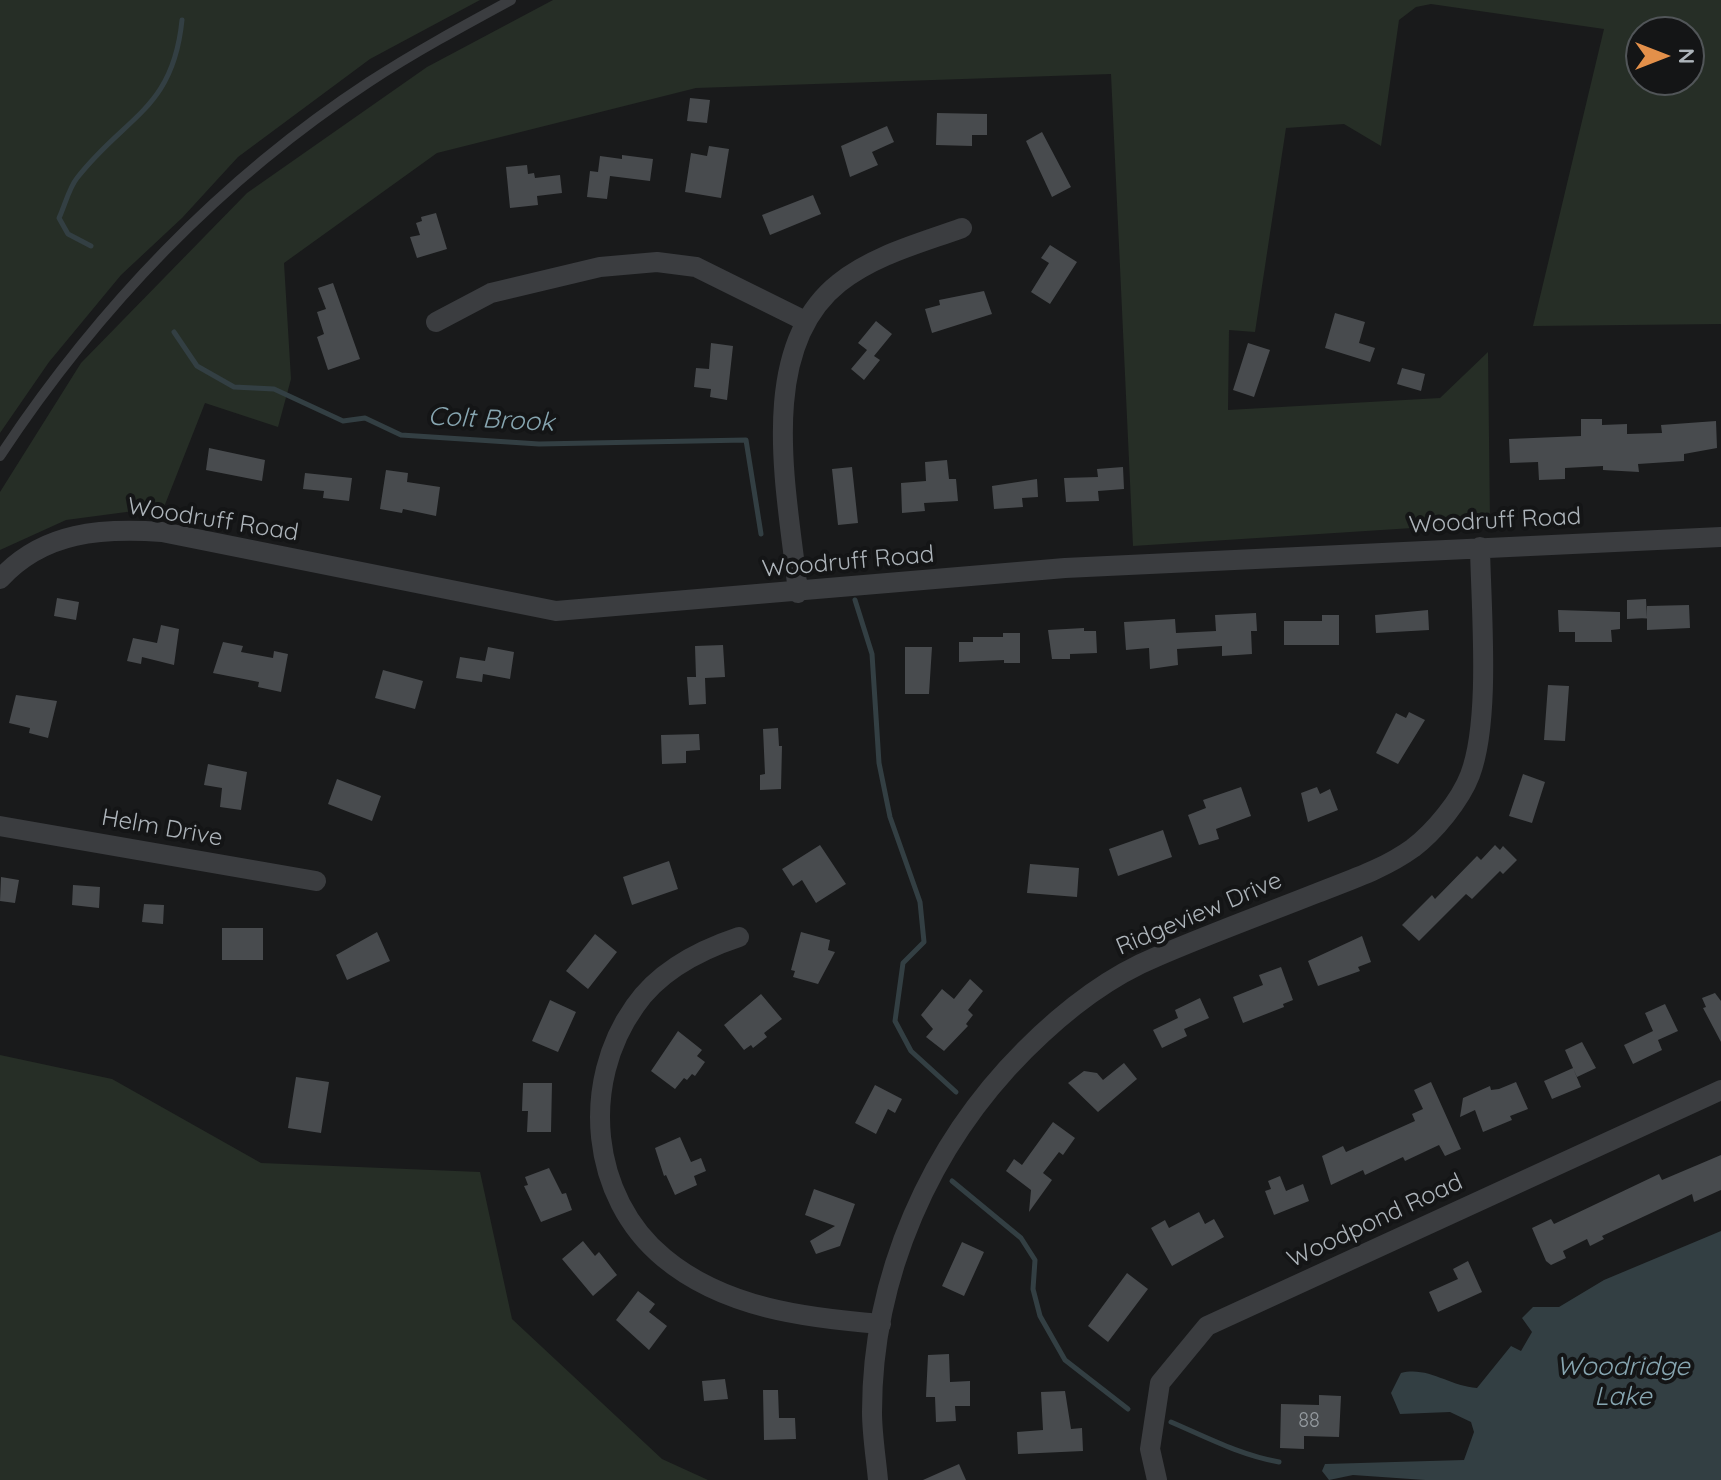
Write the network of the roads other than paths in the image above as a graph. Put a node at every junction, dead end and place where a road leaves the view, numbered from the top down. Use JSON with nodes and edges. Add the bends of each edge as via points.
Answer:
{"nodes":[{"id":1,"x":511,"y":0,"type":"edge"},
{"id":2,"x":962,"y":228,"type":"dead end"},
{"id":3,"x":805,"y":321,"type":"junction"},
{"id":4,"x":436,"y":322,"type":"dead end"},
{"id":5,"x":0,"y":456,"type":"edge"},
{"id":6,"x":1721,"y":537,"type":"edge"},
{"id":7,"x":1480,"y":547,"type":"junction"},
{"id":8,"x":0,"y":579,"type":"edge"},
{"id":9,"x":798,"y":593,"type":"junction"},
{"id":10,"x":0,"y":826,"type":"edge"},
{"id":11,"x":316,"y":881,"type":"dead end"},
{"id":12,"x":739,"y":937,"type":"dead end"},
{"id":13,"x":1721,"y":1090,"type":"edge"},
{"id":14,"x":881,"y":1324,"type":"junction"},
{"id":15,"x":878,"y":1480,"type":"edge"},
{"id":16,"x":1157,"y":1480,"type":"edge"}],
"edges":[{"from":1,"to":5,"type":"lane","via":[[367,83],[238,182],[97,324]]},
{"from":2,"to":3,"type":"street","via":[[887,255],[838,283]]},
{"from":3,"to":4,"type":"street","via":[[696,267],[657,262],[600,267],[491,293]]},
{"from":3,"to":9,"type":"street","via":[[789,363],[782,420]]},
{"from":6,"to":7,"type":"street","name":"Woodruff Road"},
{"from":7,"to":9,"type":"street","name":"Woodruff Road","via":[[1065,568]]},
{"from":7,"to":14,"type":"street","name":"Ridgeview Drive","via":[[1481,728],[1469,776],[1445,814],[1414,847],[1378,869],[1152,958],[1063,1012],[957,1129],[920,1197],[894,1267]]},
{"from":8,"to":9,"type":"street","name":"Woodruff Road","via":[[39,547],[116,529],[162,532],[556,611]]},
{"from":10,"to":11,"type":"street","name":"Helm Drive"},
{"from":12,"to":14,"type":"street","via":[[703,949],[675,967],[636,1004],[613,1045],[602,1090],[600,1137],[609,1181],[628,1217],[664,1258],[714,1290],[770,1310]]},
{"from":13,"to":16,"type":"street","name":"Woodpond Road","via":[[1207,1326],[1160,1383],[1150,1449]]},
{"from":14,"to":15,"type":"street","name":"Ridgeview Drive","via":[[872,1412]]}]}
